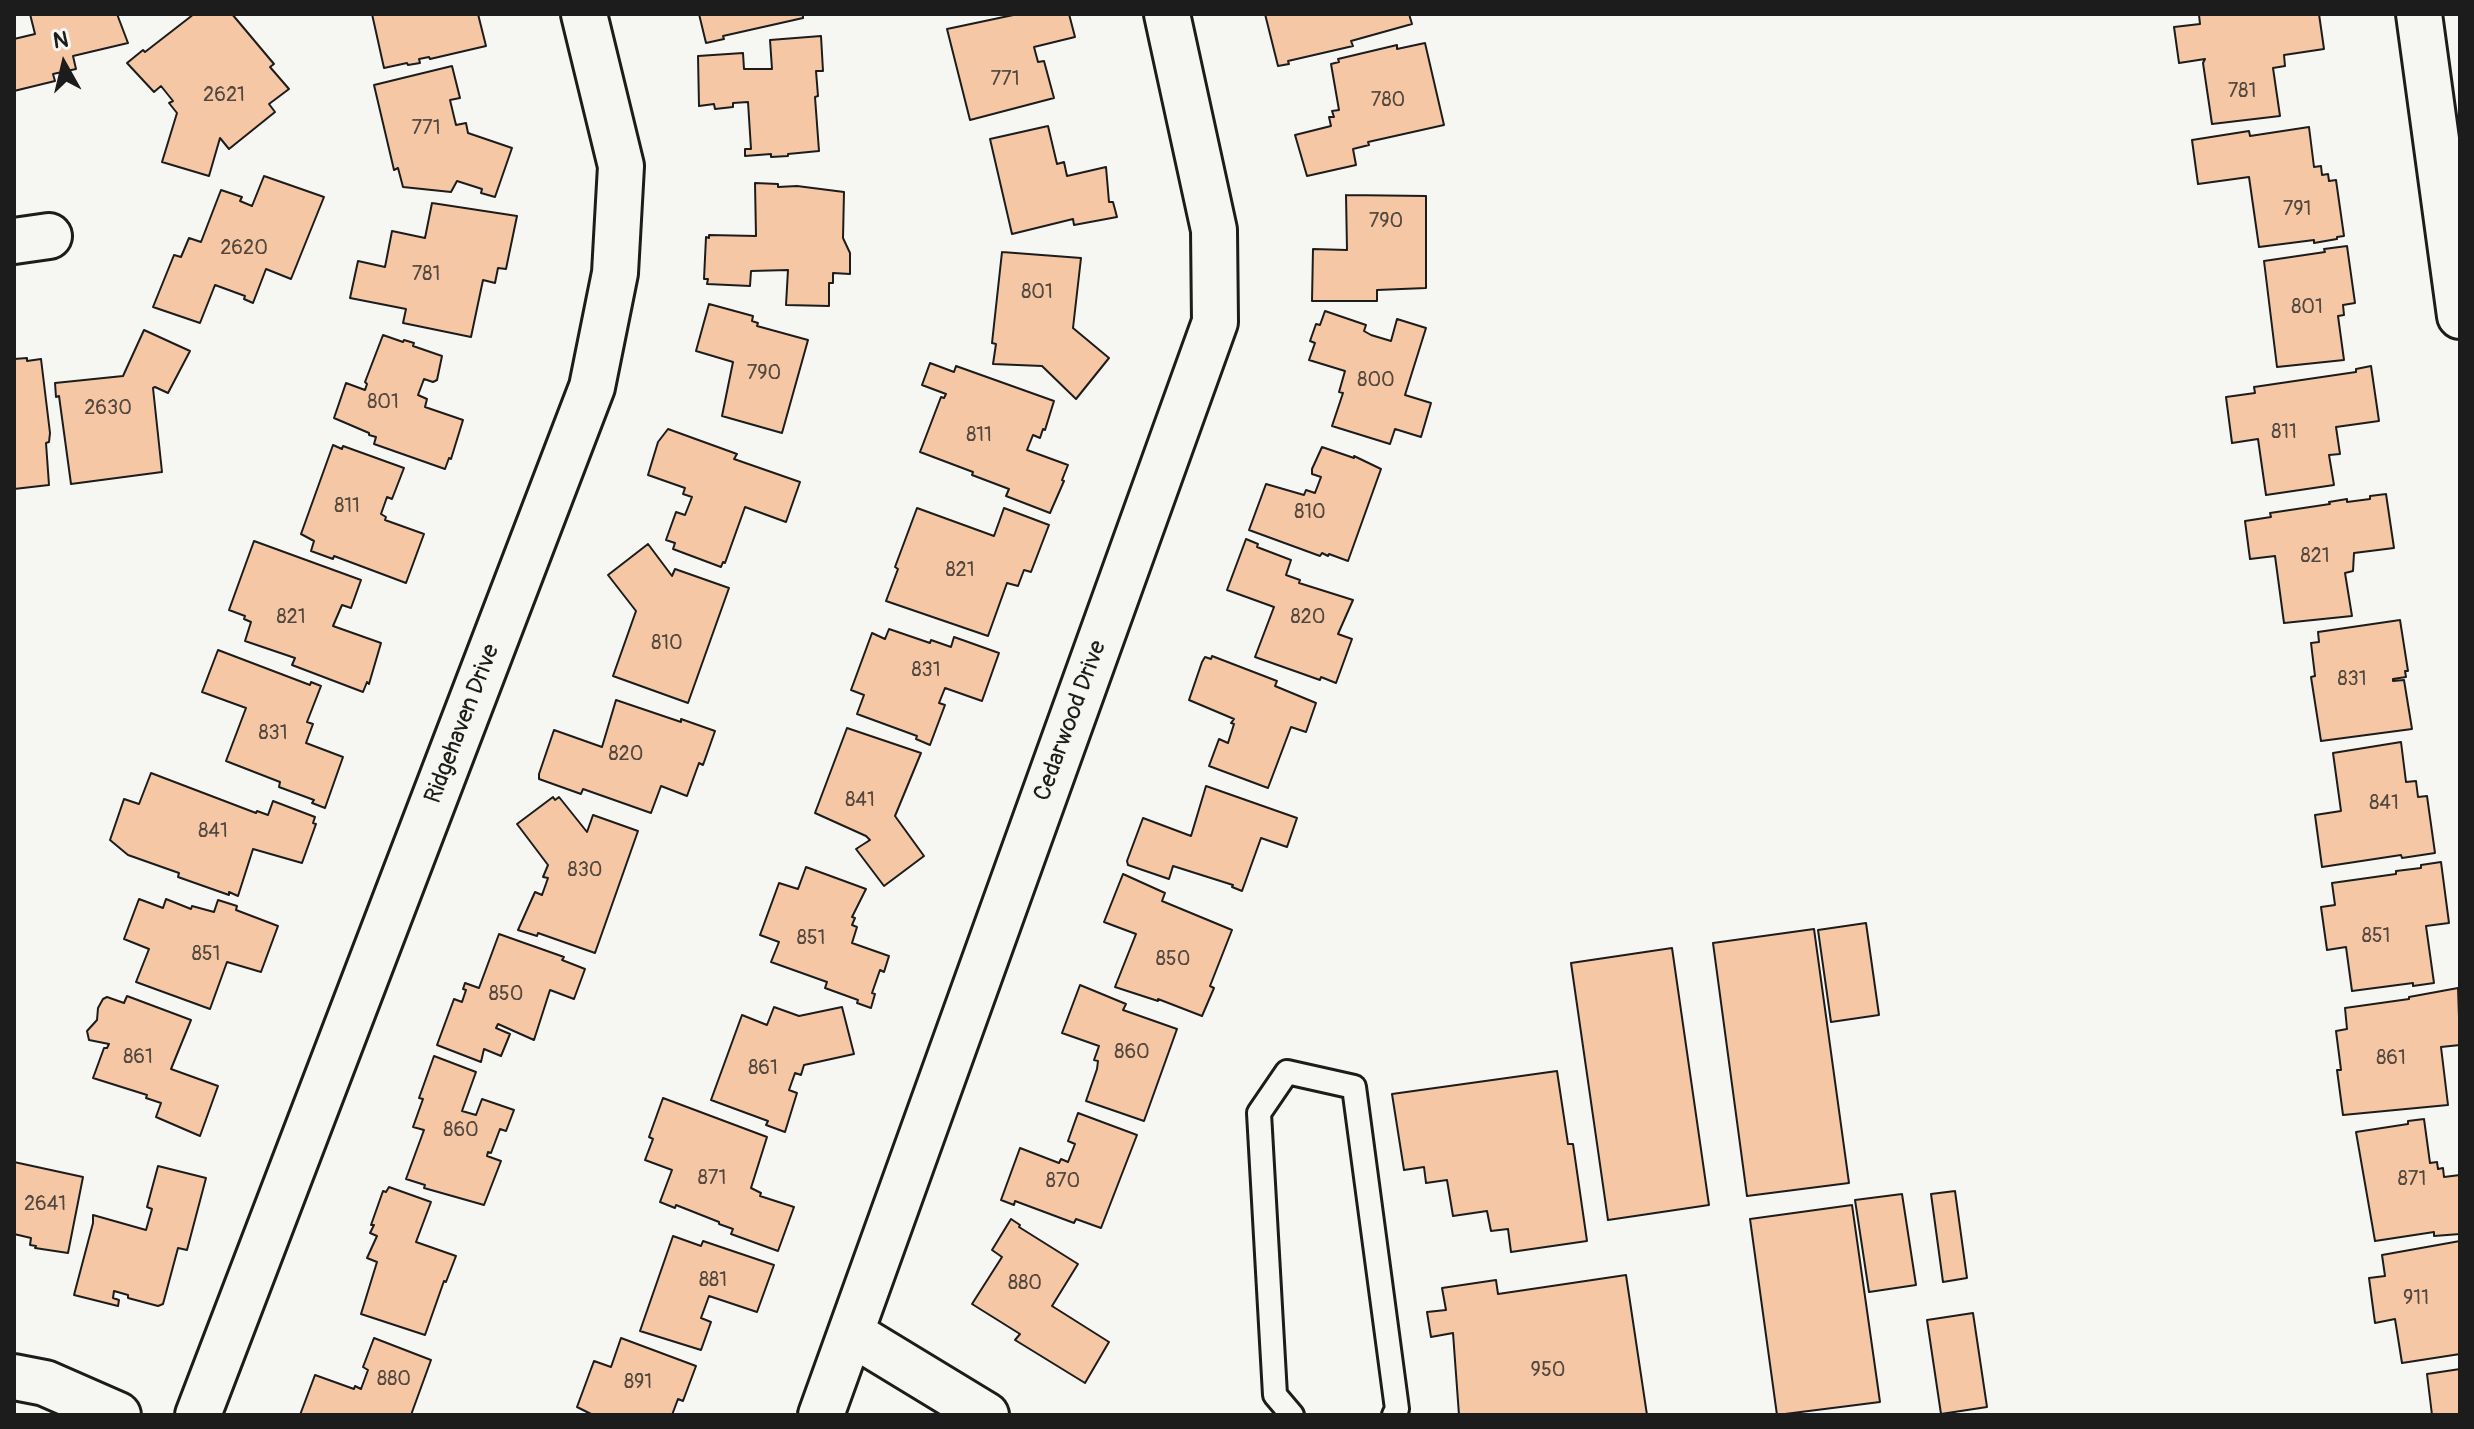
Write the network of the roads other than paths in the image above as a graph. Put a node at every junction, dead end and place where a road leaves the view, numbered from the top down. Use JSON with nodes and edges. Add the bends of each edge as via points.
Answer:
{"nodes":[{"id":1,"x":584,"y":14,"type":"edge"},
{"id":2,"x":1167,"y":14,"type":"edge"},
{"id":3,"x":2419,"y":14,"type":"edge"},
{"id":4,"x":2447,"y":121,"type":"edge"},
{"id":5,"x":2460,"y":316,"type":"edge"},
{"id":6,"x":851,"y":1333,"type":"junction"},
{"id":7,"x":14,"y":1377,"type":"edge"},
{"id":8,"x":118,"y":1415,"type":"edge"},
{"id":9,"x":198,"y":1415,"type":"edge"},
{"id":10,"x":821,"y":1415,"type":"edge"},
{"id":11,"x":986,"y":1415,"type":"edge"},
{"id":12,"x":1292,"y":1415,"type":"edge"},
{"id":13,"x":1394,"y":1415,"type":"edge"}],
"edges":[{"from":1,"to":9,"type":"street","name":"Ridgehaven Drive","via":[[621,166],[615,273],[592,387]]},
{"from":2,"to":6,"type":"street","name":"Cedarwood Drive","via":[[1214,230],[1215,322]]},
{"from":3,"to":4,"type":"street"},
{"from":4,"to":5,"type":"street"},
{"from":6,"to":10,"type":"street","name":"Cedarwood Drive"},
{"from":6,"to":11,"type":"street"},
{"from":7,"to":8,"type":"street","via":[[45,1383]]},
{"from":12,"to":13,"type":"lane","via":[[1275,1395],[1259,1113],[1287,1072],[1354,1087]]}]}
